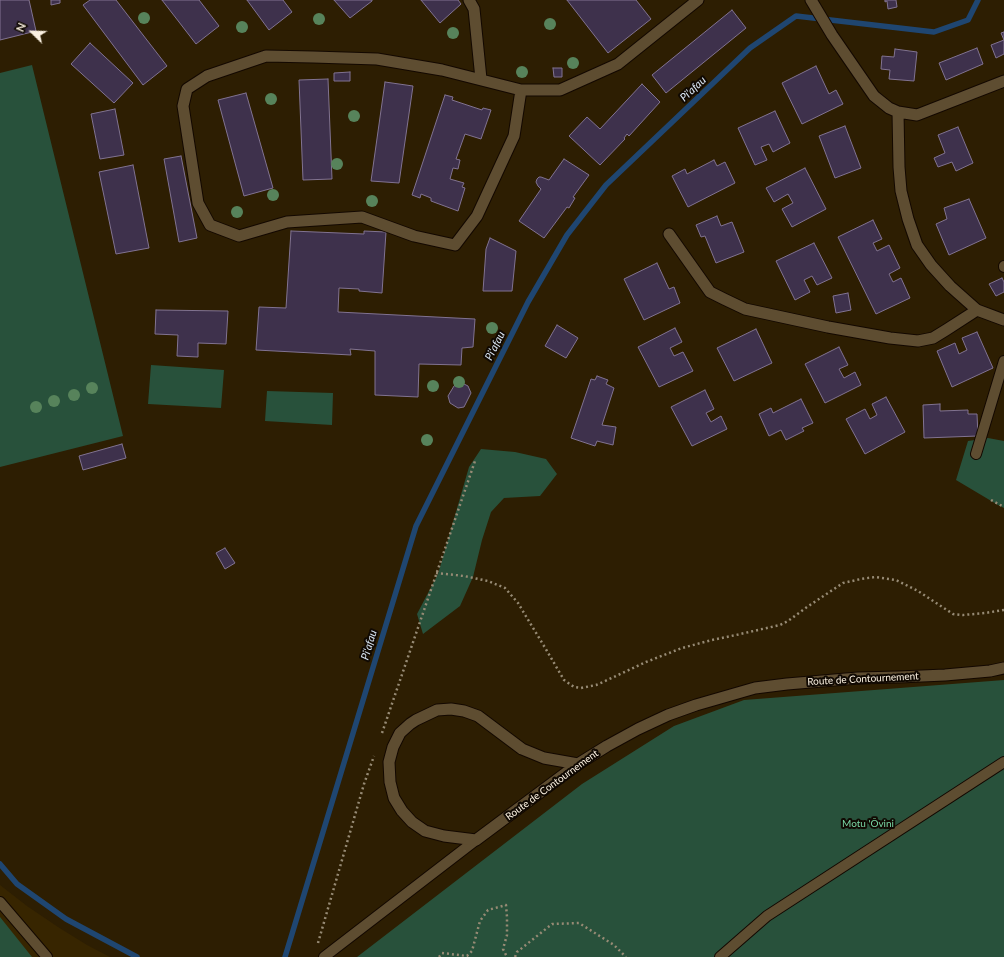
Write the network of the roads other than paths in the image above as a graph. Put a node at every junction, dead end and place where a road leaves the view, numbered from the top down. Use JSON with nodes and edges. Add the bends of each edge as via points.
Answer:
{"nodes":[{"id":1,"x":469,"y":0,"type":"edge"},
{"id":2,"x":698,"y":0,"type":"edge"},
{"id":3,"x":811,"y":0,"type":"edge"},
{"id":4,"x":480,"y":79,"type":"junction"},
{"id":5,"x":1004,"y":81,"type":"edge"},
{"id":6,"x":521,"y":90,"type":"junction"},
{"id":7,"x":898,"y":112,"type":"junction"},
{"id":8,"x":669,"y":234,"type":"dead end"},
{"id":9,"x":977,"y":310,"type":"junction"},
{"id":10,"x":1004,"y":320,"type":"edge"},
{"id":11,"x":1004,"y":361,"type":"edge"},
{"id":12,"x":976,"y":454,"type":"dead end"},
{"id":13,"x":1004,"y":668,"type":"edge"},
{"id":14,"x":1004,"y":762,"type":"edge"},
{"id":15,"x":578,"y":764,"type":"junction"},
{"id":16,"x":476,"y":840,"type":"junction"},
{"id":17,"x":0,"y":902,"type":"edge"},
{"id":18,"x":47,"y":957,"type":"edge"},
{"id":19,"x":324,"y":957,"type":"edge"},
{"id":20,"x":720,"y":957,"type":"edge"}],
"edges":[{"from":1,"to":4,"type":"street","via":[[474,9]]},
{"from":2,"to":6,"type":"street","via":[[618,64],[560,90]]},
{"from":3,"to":7,"type":"street","via":[[874,96]]},
{"from":4,"to":6,"type":"street"},
{"from":4,"to":6,"type":"street","via":[[442,70],[376,60],[314,56],[266,56],[207,76],[187,88],[183,106],[198,203],[210,225],[239,236],[287,222],[362,217],[414,236],[455,245],[477,216],[514,136]]},
{"from":5,"to":7,"type":"street","via":[[917,115]]},
{"from":7,"to":9,"type":"street","via":[[901,191],[917,245],[950,286]]},
{"from":8,"to":9,"type":"street","via":[[710,292],[745,309],[828,327],[918,341],[933,338]]},
{"from":9,"to":10,"type":"street"},
{"from":11,"to":12,"type":"lane"},
{"from":13,"to":15,"type":"street","name":"Route de Contournement","via":[[946,675],[818,680],[754,688],[668,715]]},
{"from":14,"to":20,"type":"lane","via":[[767,916]]},
{"from":15,"to":16,"type":"street","name":"Route de Contournement"},
{"from":15,"to":16,"type":"street","via":[[544,758],[522,749],[478,716],[464,711],[437,710],[410,724],[400,733],[392,747],[389,762],[394,798],[412,822],[425,831]]},
{"from":16,"to":19,"type":"lane","name":"Route de Contournement"},
{"from":17,"to":18,"type":"lane"}]}
